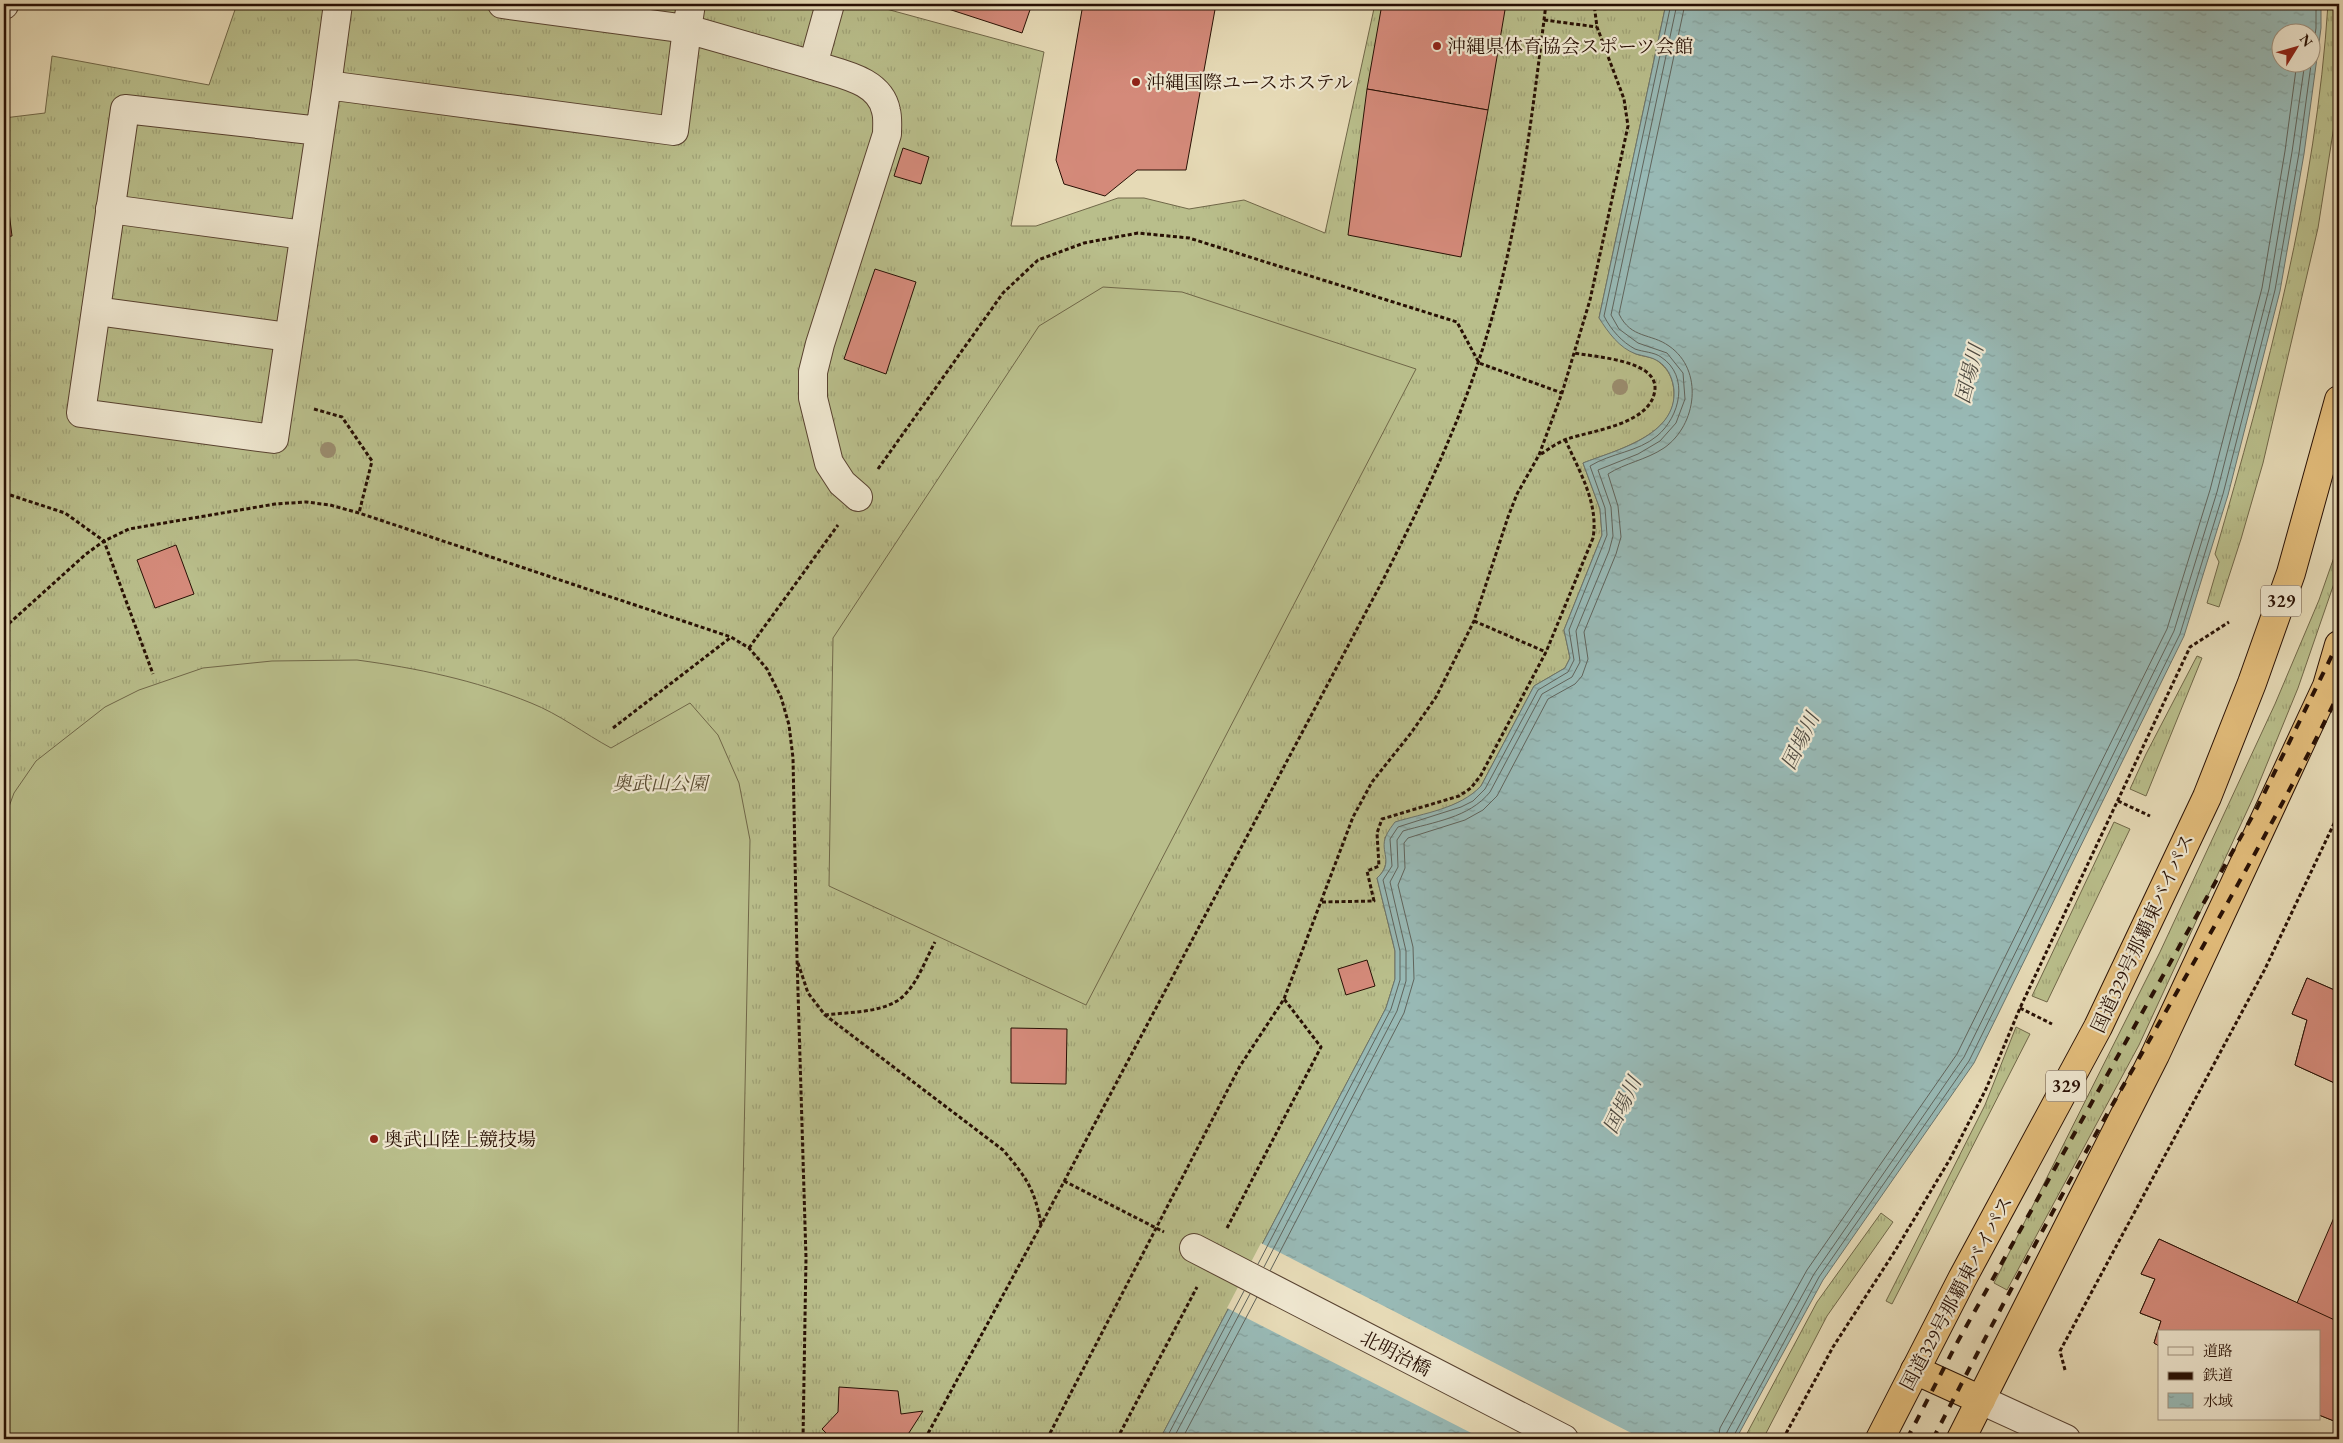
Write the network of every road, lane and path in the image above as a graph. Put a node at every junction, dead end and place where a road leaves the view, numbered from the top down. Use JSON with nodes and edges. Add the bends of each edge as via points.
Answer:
{"nodes":[{"id":1,"x":338,"y":4,"type":"edge"},
{"id":2,"x":502,"y":4,"type":"edge"},
{"id":3,"x":830,"y":4,"type":"edge"},
{"id":4,"x":1546,"y":4,"type":"edge"},
{"id":5,"x":1594,"y":4,"type":"edge"},
{"id":6,"x":689,"y":17,"type":"edge"},
{"id":7,"x":1544,"y":20,"type":"junction"},
{"id":8,"x":1597,"y":27,"type":"junction"},
{"id":9,"x":814,"y":65,"type":"junction"},
{"id":10,"x":328,"y":85,"type":"junction"},
{"id":11,"x":320,"y":131,"type":"junction"},
{"id":12,"x":110,"y":209,"type":"junction"},
{"id":13,"x":304,"y":235,"type":"junction"},
{"id":14,"x":96,"y":311,"type":"junction"},
{"id":15,"x":289,"y":337,"type":"junction"},
{"id":16,"x":1574,"y":353,"type":"junction"},
{"id":17,"x":1478,"y":363,"type":"junction"},
{"id":18,"x":1562,"y":393,"type":"junction"},
{"id":19,"x":280,"y":398,"type":"junction"},
{"id":20,"x":2339,"y":400,"type":"edge"},
{"id":21,"x":1565,"y":439,"type":"junction"},
{"id":22,"x":1540,"y":455,"type":"junction"},
{"id":23,"x":4,"y":492,"type":"edge"},
{"id":24,"x":858,"y":496,"type":"junction"},
{"id":25,"x":359,"y":514,"type":"junction"},
{"id":26,"x":104,"y":541,"type":"junction"},
{"id":27,"x":1474,"y":621,"type":"junction"},
{"id":28,"x":2228,"y":622,"type":"dead end"},
{"id":29,"x":4,"y":628,"type":"edge"},
{"id":30,"x":730,"y":637,"type":"junction"},
{"id":31,"x":2339,"y":645,"type":"edge"},
{"id":32,"x":749,"y":648,"type":"junction"},
{"id":33,"x":1546,"y":652,"type":"junction"},
{"id":34,"x":153,"y":674,"type":"dead end"},
{"id":35,"x":612,"y":728,"type":"dead end"},
{"id":36,"x":2118,"y":801,"type":"junction"},
{"id":37,"x":2339,"y":813,"type":"edge"},
{"id":38,"x":2150,"y":816,"type":"dead end"},
{"id":39,"x":1322,"y":902,"type":"junction"},
{"id":40,"x":935,"y":942,"type":"dead end"},
{"id":41,"x":797,"y":958,"type":"junction"},
{"id":42,"x":1284,"y":999,"type":"junction"},
{"id":43,"x":2020,"y":1008,"type":"junction"},
{"id":44,"x":824,"y":1015,"type":"junction"},
{"id":45,"x":2052,"y":1024,"type":"dead end"},
{"id":46,"x":1064,"y":1182,"type":"junction"},
{"id":47,"x":1041,"y":1226,"type":"junction"},
{"id":48,"x":1157,"y":1228,"type":"junction"},
{"id":49,"x":1168,"y":1235,"type":"dead end"},
{"id":50,"x":1211,"y":1258,"type":"junction"},
{"id":51,"x":1915,"y":1370,"type":"junction"},
{"id":52,"x":2065,"y":1370,"type":"dead end"},
{"id":53,"x":1981,"y":1400,"type":"junction"},
{"id":54,"x":2018,"y":1427,"type":"edge"},
{"id":55,"x":803,"y":1439,"type":"edge"},
{"id":56,"x":925,"y":1439,"type":"edge"},
{"id":57,"x":1047,"y":1439,"type":"edge"},
{"id":58,"x":1117,"y":1439,"type":"edge"},
{"id":59,"x":1564,"y":1439,"type":"edge"},
{"id":60,"x":1783,"y":1439,"type":"edge"},
{"id":61,"x":1880,"y":1439,"type":"edge"},
{"id":62,"x":1961,"y":1439,"type":"edge"},
{"id":63,"x":2066,"y":1439,"type":"edge"}],
"edges":[{"from":1,"to":10,"type":"street"},
{"from":2,"to":6,"type":"street"},
{"from":3,"to":9,"type":"street"},
{"from":4,"to":7,"type":"path"},
{"from":5,"to":8,"type":"path"},
{"from":6,"to":9,"type":"street"},
{"from":6,"to":10,"type":"street","via":[[674,131]]},
{"from":7,"to":8,"type":"path"},
{"from":7,"to":17,"type":"path","via":[[1522,181],[1503,279]]},
{"from":8,"to":16,"type":"path","via":[[1624,99],[1628,126],[1590,300]]},
{"from":9,"to":24,"type":"street","via":[[861,81],[878,92],[886,110],[887,134],[813,372],[813,398],[829,463],[842,483]]},
{"from":10,"to":11,"type":"street"},
{"from":11,"to":12,"type":"street","via":[[125,109]]},
{"from":11,"to":13,"type":"street"},
{"from":12,"to":13,"type":"street"},
{"from":12,"to":14,"type":"street"},
{"from":13,"to":15,"type":"street"},
{"from":14,"to":15,"type":"street"},
{"from":14,"to":19,"type":"street","via":[[80,413],[274,439]]},
{"from":15,"to":19,"type":"street"},
{"from":16,"to":18,"type":"path"},
{"from":16,"to":21,"type":"path","via":[[1639,366],[1649,372],[1655,382],[1654,395],[1647,408],[1635,417]]},
{"from":17,"to":18,"type":"path"},
{"from":17,"to":24,"type":"path","via":[[1457,322],[1189,238],[1138,233],[1084,243],[1038,260],[1003,293]]},
{"from":17,"to":46,"type":"path","via":[[1445,450],[1388,569]]},
{"from":18,"to":22,"type":"path"},
{"from":19,"to":25,"type":"path","via":[[342,417],[372,461]]},
{"from":20,"to":51,"type":"highway","name":"国道329号那覇東バイパス","number":"329","via":[[2291,573],[2207,797],[2098,1027]]},
{"from":21,"to":22,"type":"path"},
{"from":21,"to":33,"type":"path","via":[[1594,506],[1596,523],[1593,538]]},
{"from":22,"to":27,"type":"path","via":[[1517,494]]},
{"from":23,"to":26,"type":"path","via":[[65,513]]},
{"from":24,"to":32,"type":"path"},
{"from":25,"to":26,"type":"path","via":[[306,502],[275,504],[129,529]]},
{"from":25,"to":30,"type":"path"},
{"from":26,"to":29,"type":"path"},
{"from":26,"to":34,"type":"path"},
{"from":27,"to":33,"type":"path"},
{"from":27,"to":39,"type":"path","via":[[1436,696],[1372,782],[1353,817]]},
{"from":28,"to":36,"type":"path","via":[[2190,647]]},
{"from":30,"to":32,"type":"path"},
{"from":30,"to":35,"type":"path"},
{"from":31,"to":53,"type":"highway","via":[[2326,686],[2155,1055]]},
{"from":32,"to":41,"type":"path","via":[[767,669],[781,697],[789,725],[793,758]]},
{"from":33,"to":39,"type":"path","via":[[1471,788],[1459,796],[1382,819],[1377,833],[1379,866],[1367,871],[1374,901]]},
{"from":36,"to":38,"type":"path"},
{"from":36,"to":43,"type":"path"},
{"from":37,"to":52,"type":"path","via":[[2251,994],[2060,1351]]},
{"from":39,"to":42,"type":"path"},
{"from":40,"to":44,"type":"path","via":[[913,984],[898,1000],[874,1009]]},
{"from":41,"to":44,"type":"path","via":[[808,993]]},
{"from":41,"to":55,"type":"path","via":[[806,1258]]},
{"from":42,"to":48,"type":"path","via":[[1240,1066]]},
{"from":42,"to":50,"type":"path","via":[[1321,1047]]},
{"from":43,"to":45,"type":"path"},
{"from":43,"to":60,"type":"path","via":[[1986,1089],[1950,1159],[1834,1347]]},
{"from":44,"to":47,"type":"path","via":[[1003,1150],[1027,1178],[1037,1202]]},
{"from":46,"to":47,"type":"path"},
{"from":46,"to":48,"type":"path"},
{"from":47,"to":56,"type":"path"},
{"from":48,"to":49,"type":"path"},
{"from":48,"to":57,"type":"path"},
{"from":50,"to":58,"type":"path"},
{"from":50,"to":59,"type":"street","name":"北明治橋"},
{"from":51,"to":53,"type":"highway"},
{"from":51,"to":61,"type":"highway","name":"国道329号那覇東バイパス","number":"329"},
{"from":53,"to":54,"type":"street"},
{"from":53,"to":62,"type":"highway"},
{"from":54,"to":63,"type":"street"}]}
